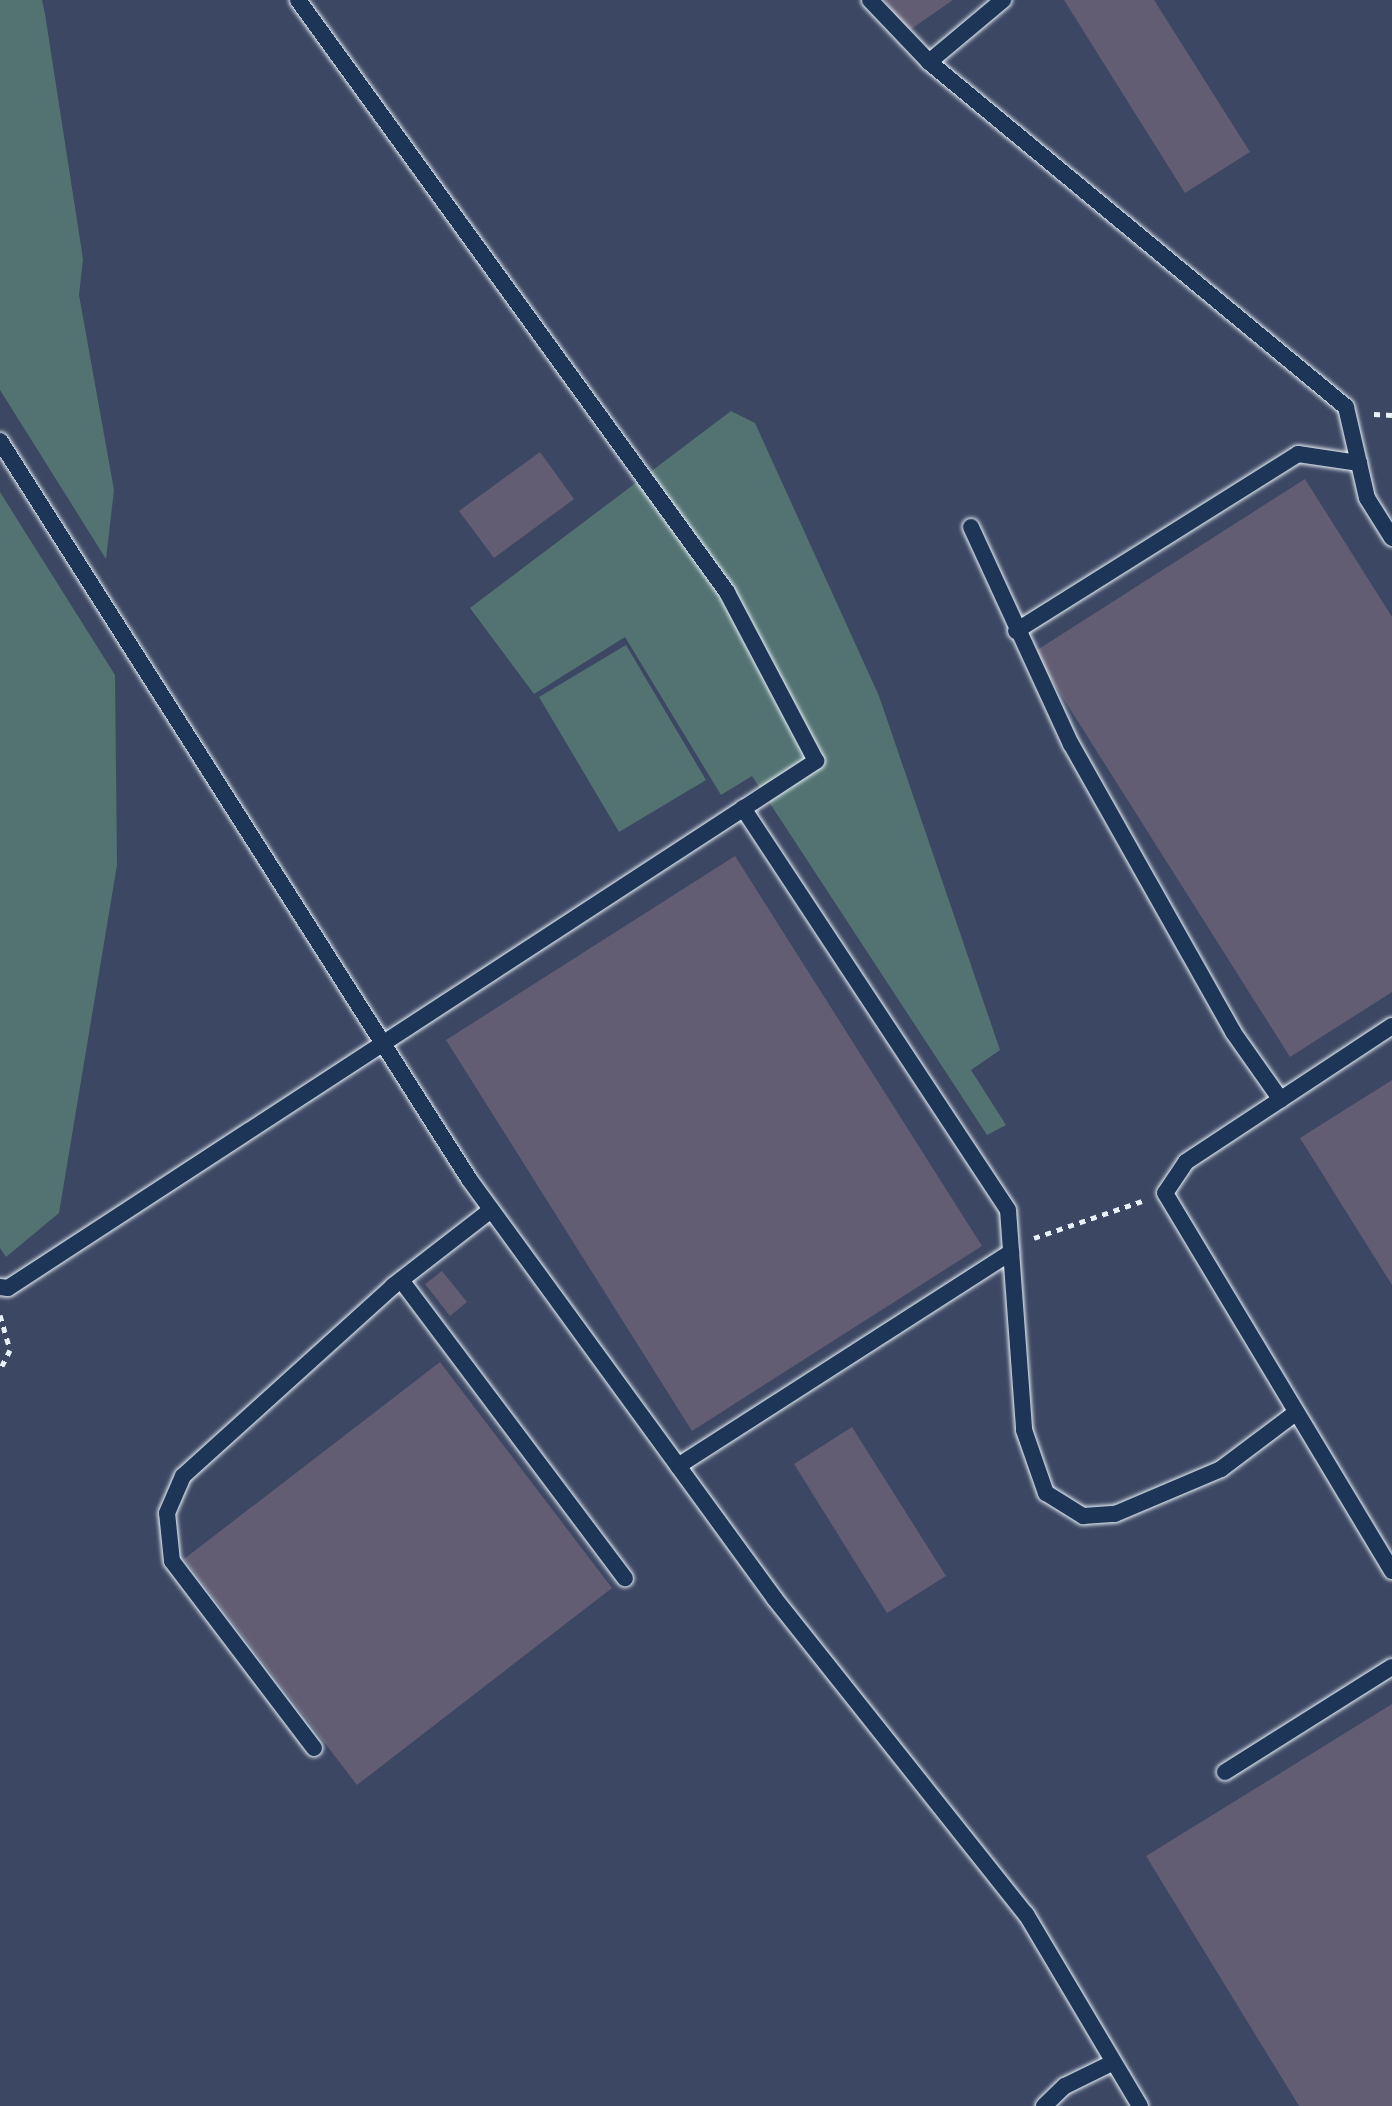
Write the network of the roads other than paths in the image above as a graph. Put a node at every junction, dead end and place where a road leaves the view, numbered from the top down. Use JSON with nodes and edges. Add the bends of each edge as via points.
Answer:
{"nodes":[{"id":1,"x":298,"y":0,"type":"edge"},
{"id":2,"x":870,"y":0,"type":"edge"},
{"id":3,"x":1003,"y":0,"type":"edge"},
{"id":4,"x":929,"y":62,"type":"junction"},
{"id":5,"x":0,"y":441,"type":"edge"},
{"id":6,"x":1359,"y":463,"type":"junction"},
{"id":7,"x":971,"y":527,"type":"dead end"},
{"id":8,"x":1392,"y":538,"type":"edge"},
{"id":9,"x":1016,"y":631,"type":"junction"},
{"id":10,"x":743,"y":808,"type":"junction"},
{"id":11,"x":1392,"y":1026,"type":"edge"},
{"id":12,"x":379,"y":1043,"type":"junction"},
{"id":13,"x":1281,"y":1100,"type":"junction"},
{"id":14,"x":491,"y":1210,"type":"junction"},
{"id":15,"x":1011,"y":1252,"type":"junction"},
{"id":16,"x":401,"y":1280,"type":"junction"},
{"id":17,"x":0,"y":1287,"type":"edge"},
{"id":18,"x":1293,"y":1415,"type":"junction"},
{"id":19,"x":678,"y":1466,"type":"junction"},
{"id":20,"x":1392,"y":1571,"type":"edge"},
{"id":21,"x":625,"y":1578,"type":"dead end"},
{"id":22,"x":1392,"y":1667,"type":"edge"},
{"id":23,"x":314,"y":1748,"type":"dead end"},
{"id":24,"x":1225,"y":1772,"type":"dead end"},
{"id":25,"x":1112,"y":2063,"type":"junction"},
{"id":26,"x":1044,"y":2106,"type":"edge"},
{"id":27,"x":1140,"y":2106,"type":"edge"}],
"edges":[{"from":1,"to":10,"type":"lane","via":[[727,592],[816,761]]},
{"from":2,"to":4,"type":"lane"},
{"from":3,"to":4,"type":"lane"},
{"from":4,"to":6,"type":"lane","via":[[1346,407]]},
{"from":5,"to":12,"type":"lane"},
{"from":6,"to":8,"type":"lane","via":[[1367,498]]},
{"from":6,"to":9,"type":"lane","via":[[1298,454]]},
{"from":7,"to":9,"type":"lane"},
{"from":9,"to":13,"type":"lane","via":[[1233,1032]]},
{"from":10,"to":12,"type":"lane"},
{"from":10,"to":15,"type":"lane","via":[[1008,1210]]},
{"from":11,"to":13,"type":"lane"},
{"from":12,"to":14,"type":"lane"},
{"from":12,"to":17,"type":"lane","via":[[8,1288]]},
{"from":13,"to":18,"type":"lane","via":[[1186,1162],[1165,1193]]},
{"from":14,"to":16,"type":"lane"},
{"from":14,"to":19,"type":"lane"},
{"from":15,"to":18,"type":"lane","via":[[1024,1430],[1046,1493],[1083,1516],[1115,1514],[1221,1469]]},
{"from":15,"to":19,"type":"lane"},
{"from":16,"to":21,"type":"lane"},
{"from":16,"to":23,"type":"lane","via":[[183,1476],[167,1513],[172,1561]]},
{"from":18,"to":20,"type":"lane"},
{"from":19,"to":25,"type":"lane","via":[[1026,1914]]},
{"from":22,"to":24,"type":"lane"},
{"from":25,"to":26,"type":"lane","via":[[1065,2086]]},
{"from":25,"to":27,"type":"lane"}]}
